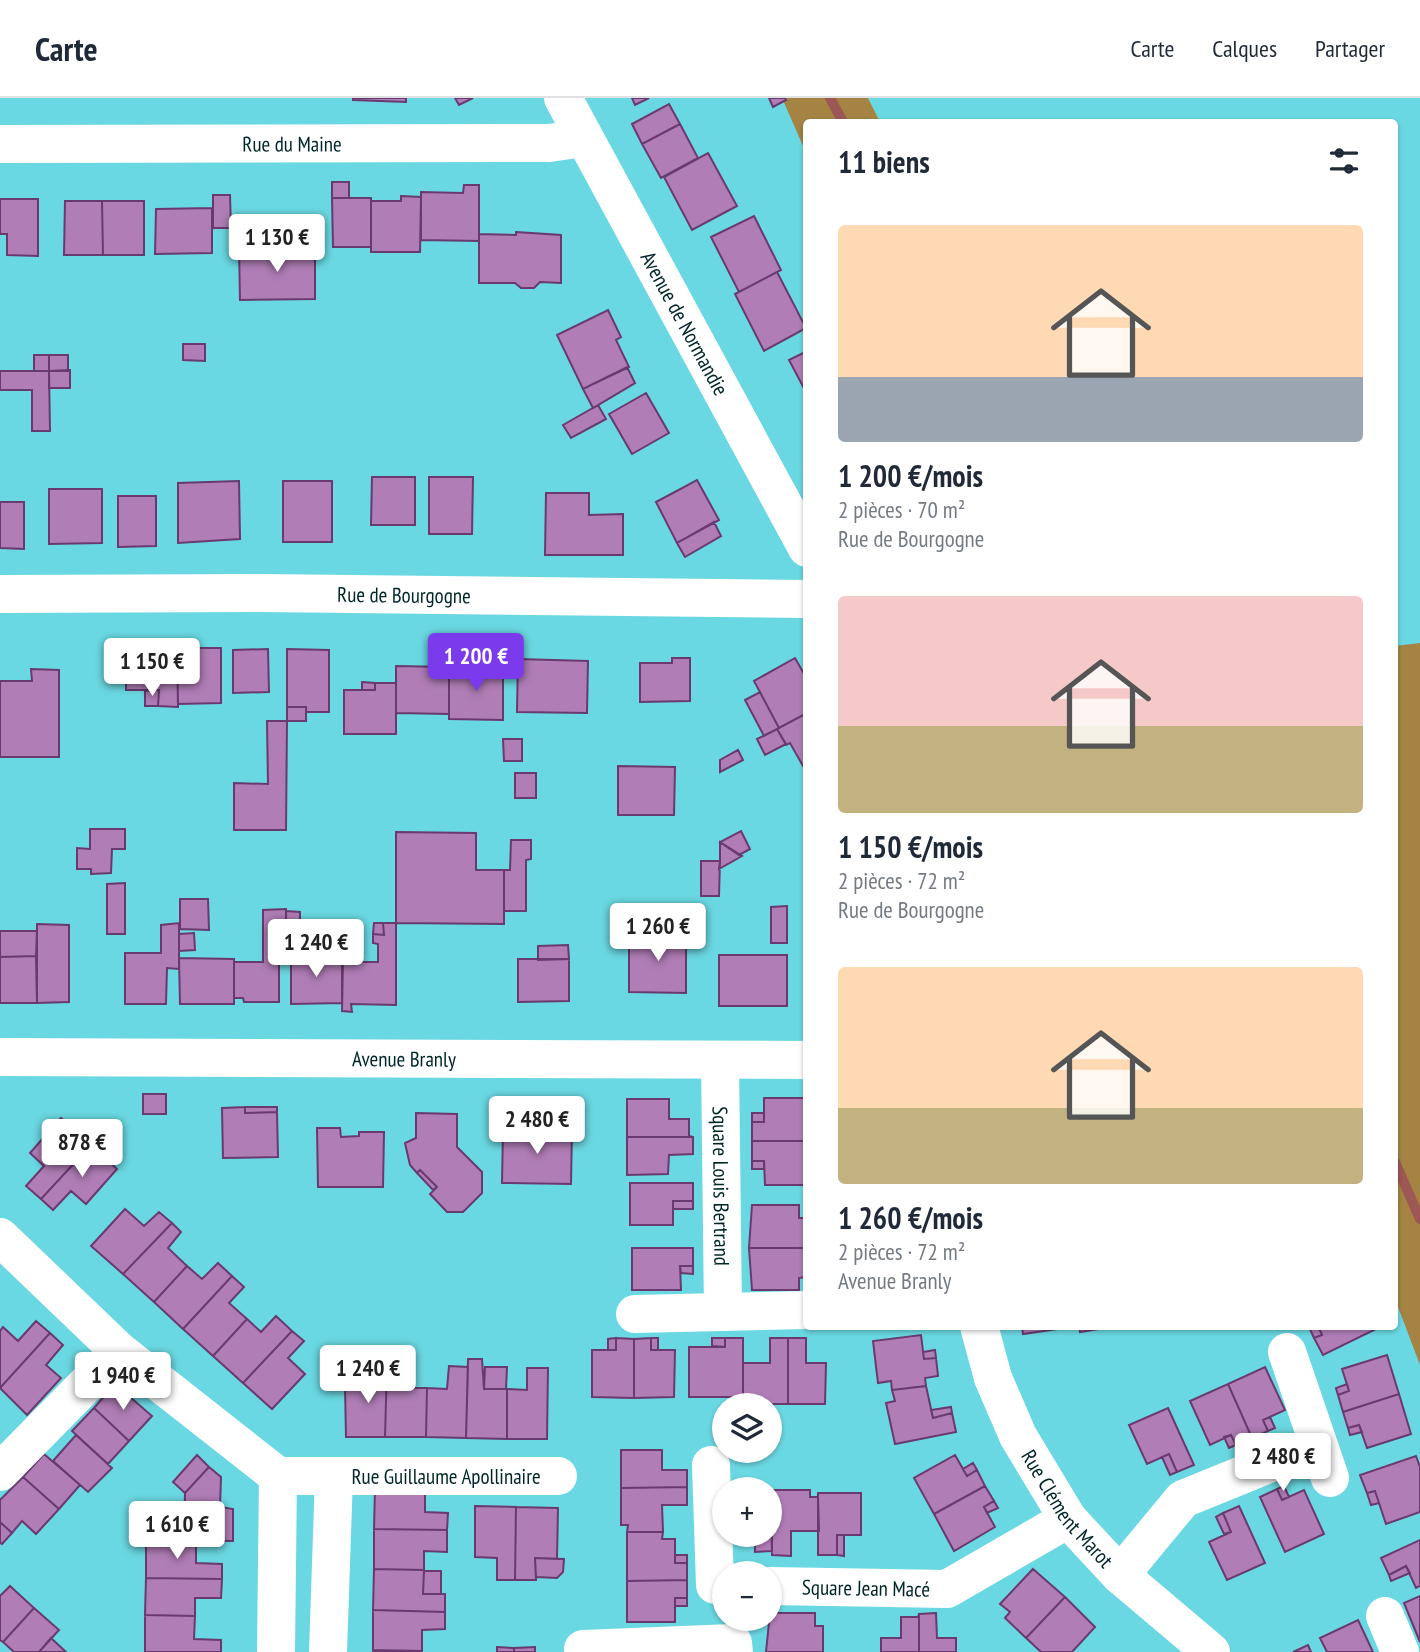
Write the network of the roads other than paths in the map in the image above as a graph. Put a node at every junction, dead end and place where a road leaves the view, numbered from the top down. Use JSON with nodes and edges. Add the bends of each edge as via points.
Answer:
{"nodes":[{"id":1,"x":563,"y":98,"type":"edge"},
{"id":2,"x":584,"y":138,"type":"junction"},
{"id":3,"x":0,"y":144,"type":"edge"},
{"id":4,"x":803,"y":541,"type":"edge"},
{"id":5,"x":0,"y":594,"type":"edge"},
{"id":6,"x":803,"y":600,"type":"edge"},
{"id":7,"x":0,"y":1057,"type":"edge"},
{"id":8,"x":720,"y":1060,"type":"junction"},
{"id":9,"x":803,"y":1060,"type":"edge"},
{"id":10,"x":0,"y":1237,"type":"edge"},
{"id":11,"x":803,"y":1310,"type":"edge"},
{"id":12,"x":723,"y":1312,"type":"junction"},
{"id":13,"x":635,"y":1314,"type":"dead end"},
{"id":14,"x":980,"y":1330,"type":"edge"},
{"id":15,"x":119,"y":1351,"type":"junction"},
{"id":16,"x":1287,"y":1352,"type":"dead end"},
{"id":17,"x":711,"y":1465,"type":"dead end"},
{"id":18,"x":0,"y":1472,"type":"edge"},
{"id":19,"x":278,"y":1476,"type":"junction"},
{"id":20,"x":334,"y":1476,"type":"junction"},
{"id":21,"x":558,"y":1476,"type":"dead end"},
{"id":22,"x":1068,"y":1519,"type":"junction"},
{"id":23,"x":720,"y":1561,"type":"edge"},
{"id":24,"x":1119,"y":1575,"type":"junction"},
{"id":25,"x":782,"y":1586,"type":"edge"},
{"id":26,"x":1385,"y":1616,"type":"dead end"},
{"id":27,"x":712,"y":1620,"type":"edge"},
{"id":28,"x":583,"y":1649,"type":"dead end"},
{"id":29,"x":276,"y":1652,"type":"edge"},
{"id":30,"x":328,"y":1652,"type":"edge"},
{"id":31,"x":1211,"y":1652,"type":"edge"},
{"id":32,"x":1400,"y":1652,"type":"edge"}],
"edges":[{"from":1,"to":2,"type":"street","name":"Avenue de Normandie"},
{"from":2,"to":3,"type":"street","name":"Rue du Maine","via":[[536,143]]},
{"from":2,"to":4,"type":"street","name":"Avenue de Normandie"},
{"from":5,"to":6,"type":"street","name":"Rue de Bourgogne"},
{"from":7,"to":8,"type":"street","name":"Avenue Branly"},
{"from":8,"to":9,"type":"street","name":"Avenue Branly"},
{"from":8,"to":12,"type":"street","name":"Square Louis Bertrand"},
{"from":10,"to":15,"type":"street"},
{"from":11,"to":12,"type":"street"},
{"from":12,"to":13,"type":"street"},
{"from":14,"to":22,"type":"street","name":"Rue Clément Marot","via":[[993,1378],[1018,1436]]},
{"from":15,"to":18,"type":"street"},
{"from":15,"to":19,"type":"street"},
{"from":16,"to":24,"type":"street","via":[[1324,1461],[1183,1499]]},
{"from":17,"to":23,"type":"street"},
{"from":19,"to":20,"type":"street","name":"Rue Guillaume Apollinaire"},
{"from":19,"to":29,"type":"street"},
{"from":20,"to":21,"type":"street","name":"Rue Guillaume Apollinaire"},
{"from":20,"to":30,"type":"street","name":"Rue Guillaume Apollinaire"},
{"from":22,"to":24,"type":"street","name":"Rue Clément Marot"},
{"from":22,"to":25,"type":"street","name":"Square Jean Macé","via":[[947,1589]]},
{"from":24,"to":31,"type":"street","name":"Rue Clément Marot"},
{"from":26,"to":32,"type":"street"},
{"from":27,"to":28,"type":"street"}]}
